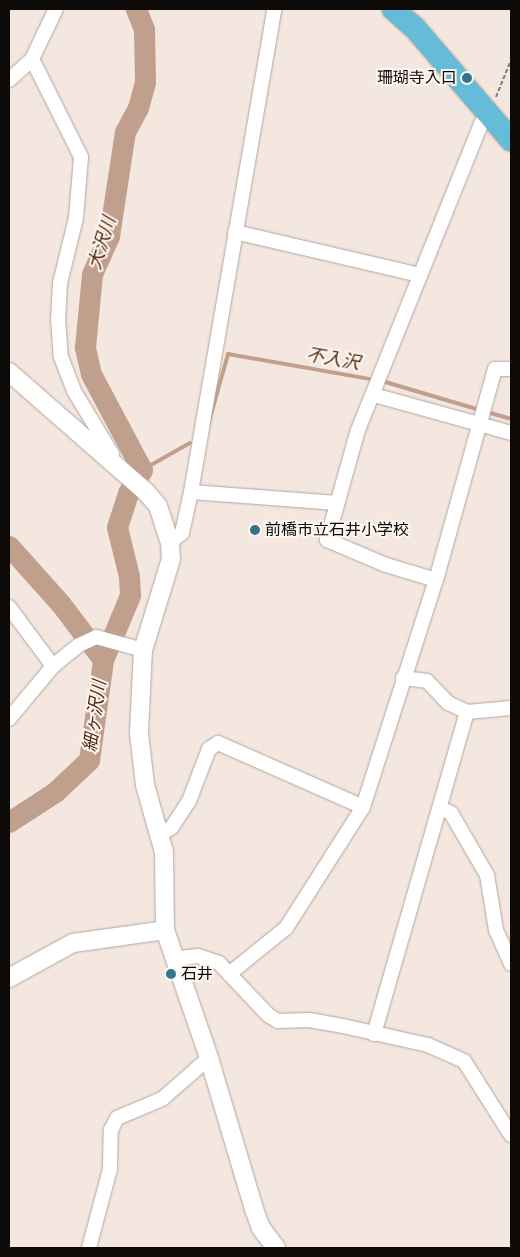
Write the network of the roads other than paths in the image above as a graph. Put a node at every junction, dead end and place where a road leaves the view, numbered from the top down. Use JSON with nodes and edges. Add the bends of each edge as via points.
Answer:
{"nodes":[{"id":1,"x":56,"y":9,"type":"edge"},
{"id":2,"x":274,"y":9,"type":"edge"},
{"id":3,"x":394,"y":9,"type":"edge"},
{"id":4,"x":32,"y":59,"type":"junction"},
{"id":5,"x":9,"y":80,"type":"edge"},
{"id":6,"x":489,"y":114,"type":"junction"},
{"id":7,"x":511,"y":140,"type":"edge"},
{"id":8,"x":235,"y":232,"type":"junction"},
{"id":9,"x":420,"y":275,"type":"junction"},
{"id":10,"x":511,"y":369,"type":"edge"},
{"id":11,"x":9,"y":372,"type":"edge"},
{"id":12,"x":378,"y":386,"type":"junction"},
{"id":13,"x":479,"y":424,"type":"junction"},
{"id":14,"x":511,"y":433,"type":"edge"},
{"id":15,"x":118,"y":467,"type":"junction"},
{"id":16,"x":191,"y":492,"type":"junction"},
{"id":17,"x":338,"y":503,"type":"junction"},
{"id":18,"x":170,"y":542,"type":"junction"},
{"id":19,"x":436,"y":580,"type":"junction"},
{"id":20,"x":9,"y":606,"type":"edge"},
{"id":21,"x":143,"y":650,"type":"junction"},
{"id":22,"x":53,"y":666,"type":"junction"},
{"id":23,"x":404,"y":678,"type":"junction"},
{"id":24,"x":511,"y":708,"type":"edge"},
{"id":25,"x":467,"y":712,"type":"junction"},
{"id":26,"x":9,"y":720,"type":"edge"},
{"id":27,"x":363,"y":807,"type":"junction"},
{"id":28,"x":440,"y":808,"type":"junction"},
{"id":29,"x":161,"y":834,"type":"junction"},
{"id":30,"x":165,"y":930,"type":"junction"},
{"id":31,"x":173,"y":959,"type":"junction"},
{"id":32,"x":511,"y":964,"type":"edge"},
{"id":33,"x":229,"y":974,"type":"junction"},
{"id":34,"x":9,"y":978,"type":"edge"},
{"id":35,"x":374,"y":1034,"type":"junction"},
{"id":36,"x":209,"y":1058,"type":"junction"},
{"id":37,"x":511,"y":1135,"type":"edge"},
{"id":38,"x":88,"y":1248,"type":"edge"},
{"id":39,"x":276,"y":1248,"type":"edge"}],
"edges":[{"from":1,"to":4,"type":"street"},
{"from":2,"to":8,"type":"street"},
{"from":3,"to":6,"type":"highway","via":[[414,27]]},
{"from":4,"to":5,"type":"street"},
{"from":4,"to":15,"type":"street","via":[[81,157],[76,218],[60,283],[58,318],[62,358],[74,391]]},
{"from":6,"to":7,"type":"highway"},
{"from":6,"to":9,"type":"street","via":[[481,124]]},
{"from":8,"to":9,"type":"street"},
{"from":8,"to":16,"type":"street"},
{"from":9,"to":12,"type":"street"},
{"from":10,"to":13,"type":"street","via":[[495,369]]},
{"from":11,"to":15,"type":"street"},
{"from":12,"to":13,"type":"street"},
{"from":12,"to":17,"type":"street","via":[[358,430]]},
{"from":13,"to":14,"type":"street"},
{"from":13,"to":19,"type":"street"},
{"from":15,"to":18,"type":"street","via":[[158,506]]},
{"from":16,"to":17,"type":"street"},
{"from":16,"to":18,"type":"street","via":[[182,533]]},
{"from":17,"to":19,"type":"street","via":[[327,540],[386,565]]},
{"from":18,"to":21,"type":"street","via":[[170,559]]},
{"from":19,"to":23,"type":"street"},
{"from":20,"to":22,"type":"street"},
{"from":21,"to":22,"type":"street","via":[[96,637],[78,645]]},
{"from":21,"to":29,"type":"street","via":[[140,760]]},
{"from":22,"to":26,"type":"street"},
{"from":23,"to":25,"type":"street","via":[[427,681],[448,703]]},
{"from":23,"to":27,"type":"street"},
{"from":24,"to":25,"type":"street"},
{"from":25,"to":28,"type":"street"},
{"from":27,"to":29,"type":"street","via":[[218,743],[210,749],[189,802],[172,827]]},
{"from":27,"to":33,"type":"street","via":[[286,928]]},
{"from":28,"to":32,"type":"street","via":[[451,814],[487,875],[496,930]]},
{"from":28,"to":35,"type":"street"},
{"from":29,"to":30,"type":"street"},
{"from":30,"to":31,"type":"street"},
{"from":30,"to":34,"type":"street","via":[[73,943]]},
{"from":31,"to":33,"type":"street","via":[[198,956],[219,963]]},
{"from":31,"to":36,"type":"street"},
{"from":33,"to":35,"type":"street","via":[[268,1015],[278,1021],[309,1020]]},
{"from":35,"to":37,"type":"street","via":[[428,1045],[464,1061]]},
{"from":36,"to":38,"type":"street","via":[[162,1099],[117,1118],[111,1130],[110,1169]]},
{"from":36,"to":39,"type":"street","via":[[254,1209],[261,1228]]}]}
